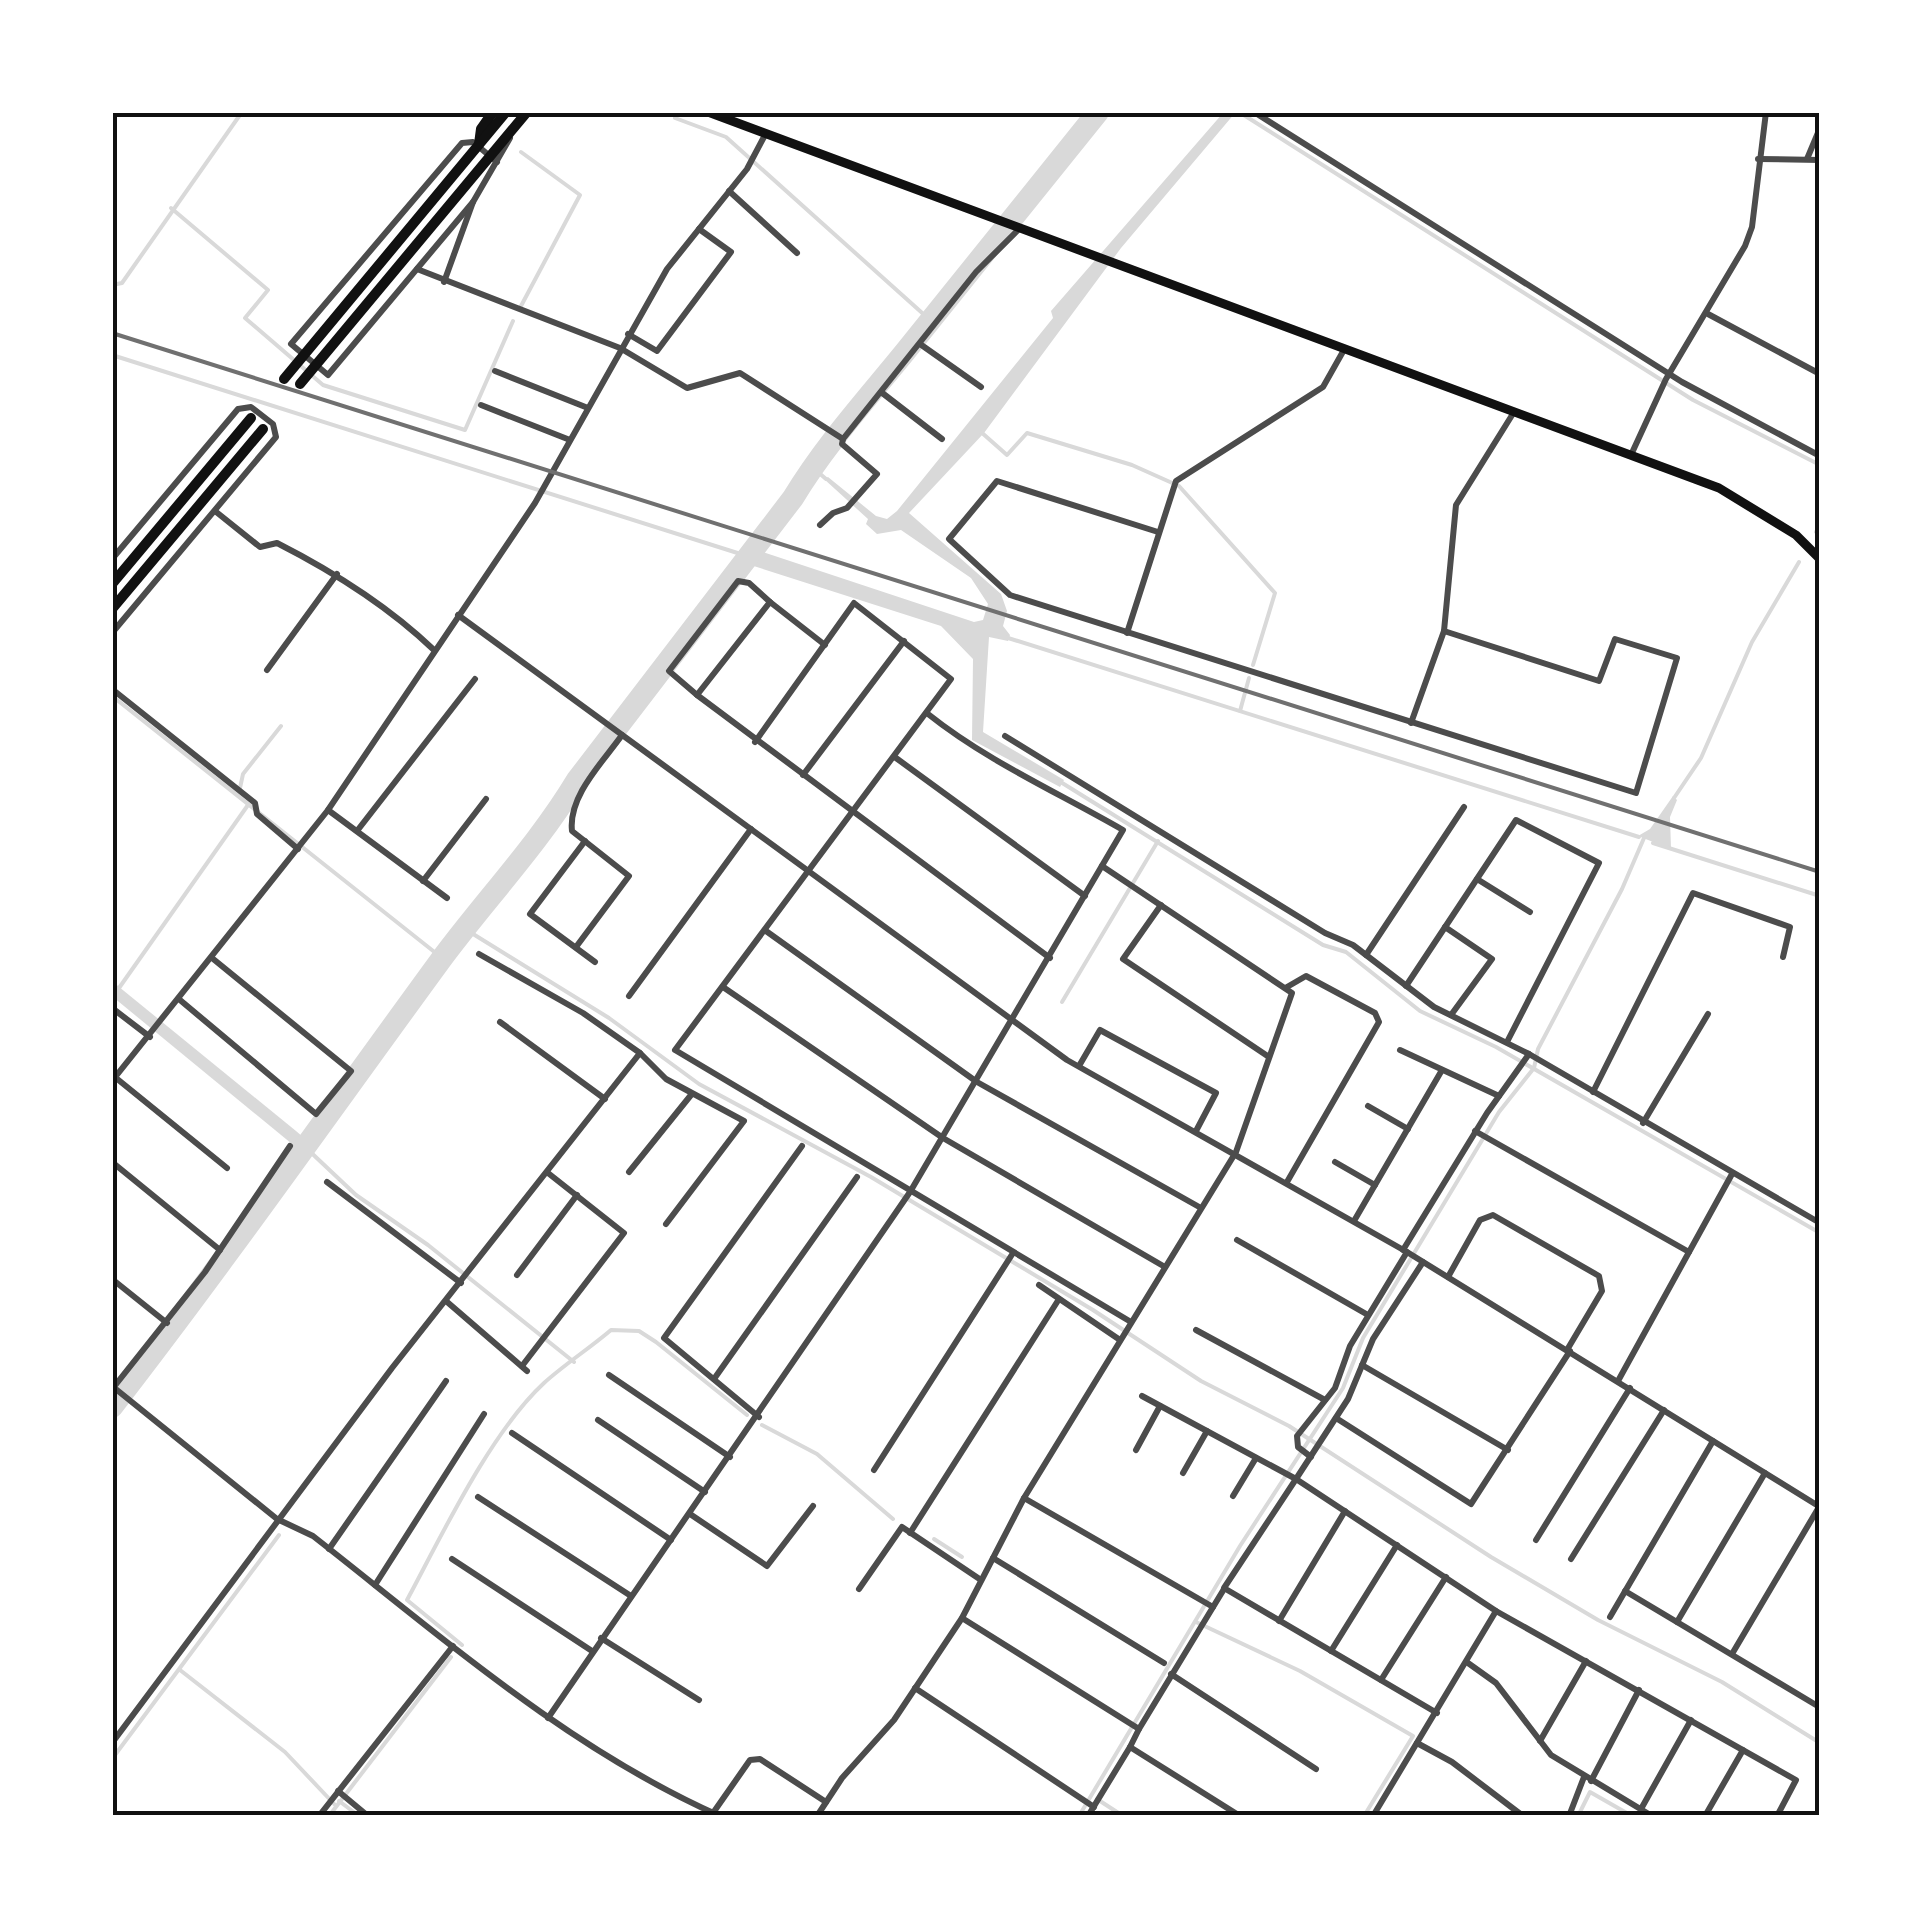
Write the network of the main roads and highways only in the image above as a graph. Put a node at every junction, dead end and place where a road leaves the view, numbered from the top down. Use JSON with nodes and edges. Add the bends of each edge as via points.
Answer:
{"nodes":[{"id":1,"x":494,"y":112,"type":"edge"},
{"id":2,"x":506,"y":112,"type":"edge"},
{"id":3,"x":526,"y":112,"type":"edge"},
{"id":4,"x":708,"y":112,"type":"edge"},
{"id":5,"x":479,"y":145,"type":"junction"},
{"id":6,"x":284,"y":379,"type":"dead end"},
{"id":7,"x":300,"y":384,"type":"dead end"},
{"id":8,"x":250,"y":418,"type":"dead end"},
{"id":9,"x":263,"y":429,"type":"dead end"},
{"id":10,"x":1820,"y":558,"type":"edge"},
{"id":11,"x":112,"y":584,"type":"edge"},
{"id":12,"x":112,"y":609,"type":"edge"}],
"edges":[{"from":1,"to":5,"type":"main road"},
{"from":2,"to":5,"type":"main road"},
{"from":3,"to":7,"type":"main road","via":[[494,159]]},
{"from":4,"to":10,"type":"main road","via":[[1751,504]]},
{"from":5,"to":6,"type":"main road"},
{"from":8,"to":11,"type":"main road"},
{"from":9,"to":12,"type":"main road"}]}
